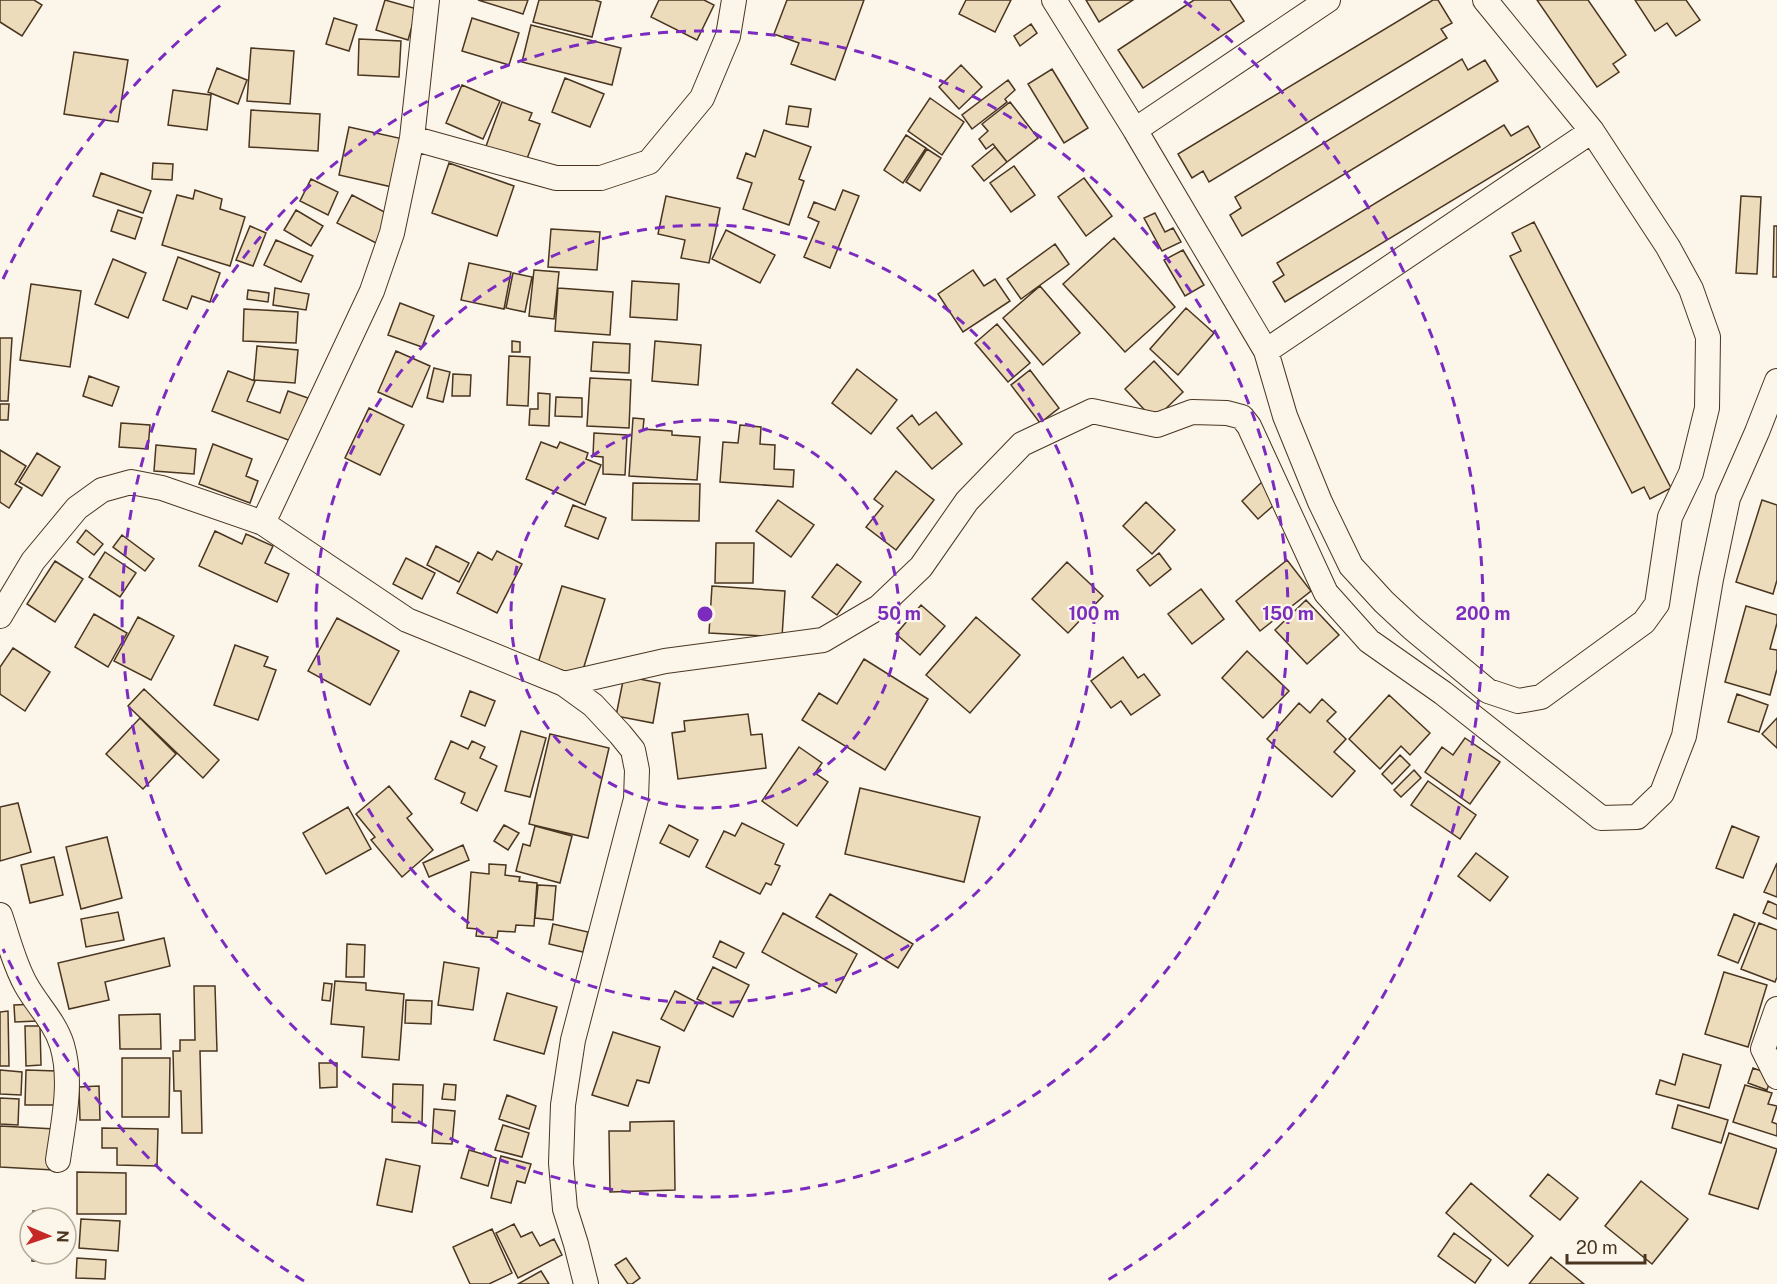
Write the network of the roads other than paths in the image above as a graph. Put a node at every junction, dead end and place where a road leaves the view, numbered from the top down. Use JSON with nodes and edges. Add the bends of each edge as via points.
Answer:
{"nodes":[{"id":1,"x":427,"y":0,"type":"edge"},
{"id":2,"x":734,"y":0,"type":"edge"},
{"id":3,"x":1054,"y":0,"type":"edge"},
{"id":4,"x":1328,"y":0,"type":"edge"},
{"id":5,"x":1485,"y":0,"type":"edge"},
{"id":6,"x":1135,"y":130,"type":"junction"},
{"id":7,"x":1592,"y":131,"type":"junction"},
{"id":8,"x":412,"y":138,"type":"junction"},
{"id":9,"x":1266,"y":351,"type":"junction"},
{"id":10,"x":1777,"y":381,"type":"edge"},
{"id":11,"x":263,"y":523,"type":"junction"},
{"id":12,"x":0,"y":616,"type":"edge"},
{"id":13,"x":564,"y":684,"type":"junction"},
{"id":14,"x":0,"y":915,"type":"edge"},
{"id":15,"x":1777,"y":1009,"type":"edge"},
{"id":16,"x":1777,"y":1077,"type":"edge"},
{"id":17,"x":58,"y":1160,"type":"dead end"},
{"id":18,"x":586,"y":1284,"type":"edge"}],
"edges":[{"from":1,"to":8,"type":"street"},
{"from":2,"to":8,"type":"street","via":[[728,36],[702,98],[648,162],[601,178],[556,178]]},
{"from":3,"to":6,"type":"street"},
{"from":4,"to":6,"type":"street"},
{"from":5,"to":7,"type":"street"},
{"from":6,"to":9,"type":"street"},
{"from":7,"to":9,"type":"street"},
{"from":7,"to":9,"type":"street","via":[[1691,290],[1708,337],[1707,408],[1692,473],[1670,517],[1657,604],[1644,622],[1541,697],[1518,701],[1488,691],[1412,628],[1351,566],[1285,416]]},
{"from":8,"to":11,"type":"street","via":[[392,233],[372,291]]},
{"from":10,"to":13,"type":"street","via":[[1728,498],[1684,736],[1662,793],[1637,817],[1601,818],[1443,693],[1369,641],[1326,593],[1249,426],[1242,417],[1227,413],[1192,412],[1156,425],[1092,411],[1022,444],[967,501],[921,567],[879,607],[823,640],[665,662]]},
{"from":11,"to":12,"type":"street","via":[[152,486],[131,482],[102,490],[77,508],[33,561]]},
{"from":11,"to":13,"type":"street","via":[[407,620]]},
{"from":13,"to":18,"type":"street","via":[[593,705],[620,734],[633,750],[637,770],[636,799],[573,1040],[563,1105],[561,1163],[565,1209]]},
{"from":14,"to":17,"type":"street","via":[[26,985],[61,1043],[66,1068]]},
{"from":15,"to":16,"type":"street","via":[[1763,1049]]}]}
